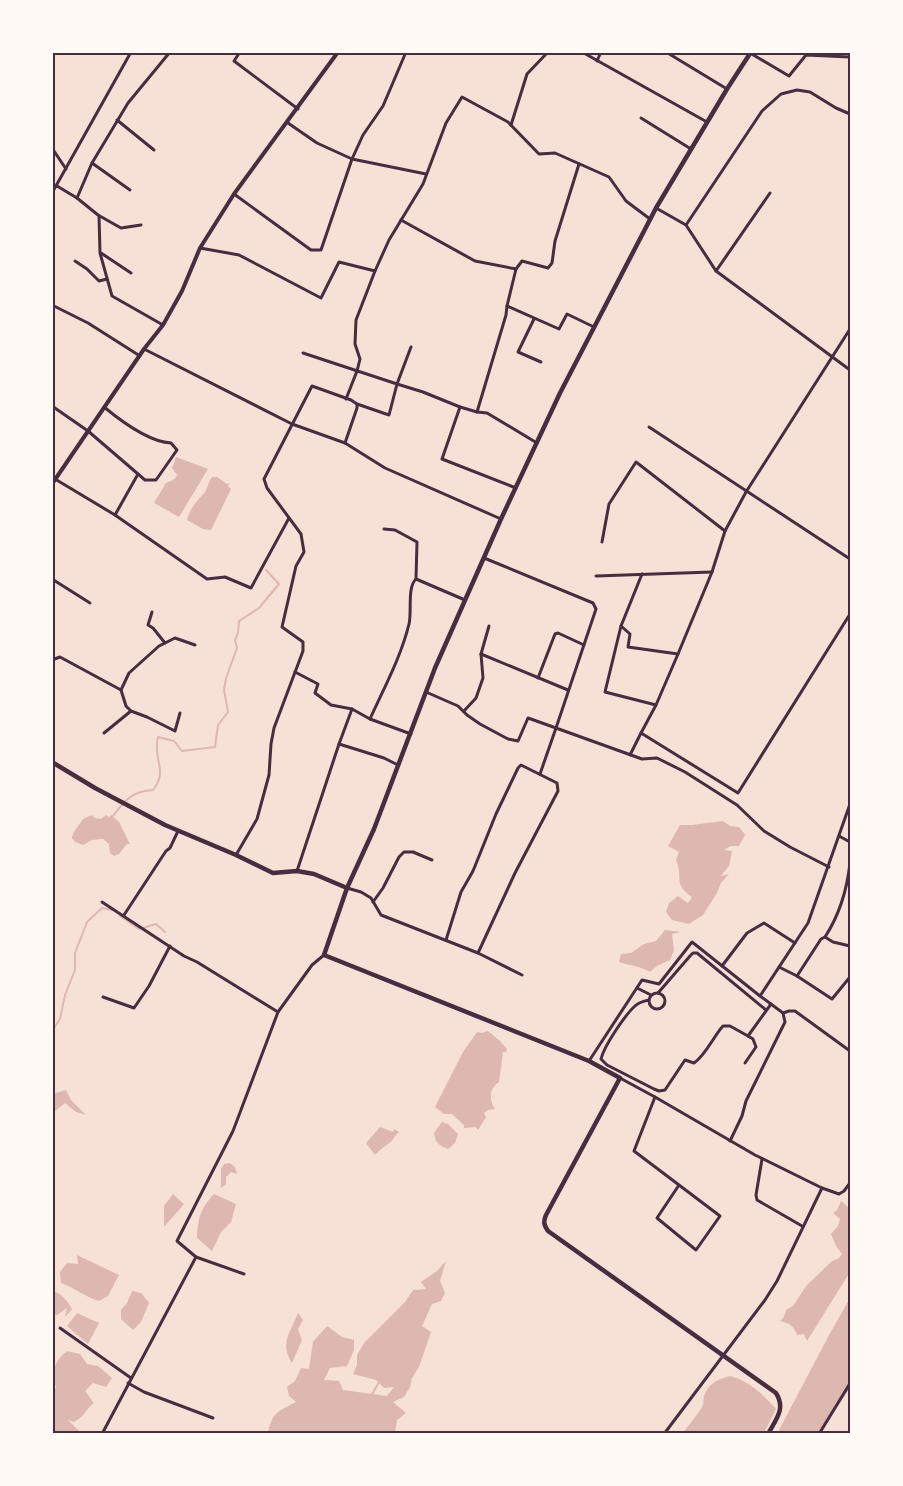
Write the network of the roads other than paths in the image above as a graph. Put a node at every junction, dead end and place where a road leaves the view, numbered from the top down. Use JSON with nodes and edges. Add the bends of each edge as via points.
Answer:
{"nodes":[{"id":1,"x":131,"y":52,"type":"edge"},
{"id":2,"x":170,"y":52,"type":"edge"},
{"id":3,"x":240,"y":52,"type":"edge"},
{"id":4,"x":338,"y":52,"type":"edge"},
{"id":5,"x":406,"y":52,"type":"edge"},
{"id":6,"x":548,"y":52,"type":"edge"},
{"id":7,"x":582,"y":52,"type":"edge"},
{"id":8,"x":601,"y":52,"type":"edge"},
{"id":9,"x":666,"y":52,"type":"edge"},
{"id":10,"x":845,"y":52,"type":"edge"},
{"id":11,"x":750,"y":53,"type":"edge"},
{"id":12,"x":850,"y":57,"type":"edge"},
{"id":13,"x":597,"y":61,"type":"junction"},
{"id":14,"x":727,"y":89,"type":"junction"},
{"id":15,"x":298,"y":109,"type":"junction"},
{"id":16,"x":850,"y":114,"type":"edge"},
{"id":17,"x":641,"y":118,"type":"dead end"},
{"id":18,"x":117,"y":120,"type":"junction"},
{"id":19,"x":708,"y":122,"type":"junction"},
{"id":20,"x":288,"y":123,"type":"junction"},
{"id":21,"x":511,"y":125,"type":"junction"},
{"id":22,"x":52,"y":148,"type":"edge"},
{"id":23,"x":691,"y":149,"type":"junction"},
{"id":24,"x":154,"y":150,"type":"dead end"},
{"id":25,"x":352,"y":159,"type":"junction"},
{"id":26,"x":92,"y":163,"type":"junction"},
{"id":27,"x":580,"y":164,"type":"junction"},
{"id":28,"x":66,"y":169,"type":"junction"},
{"id":29,"x":426,"y":174,"type":"junction"},
{"id":30,"x":57,"y":186,"type":"junction"},
{"id":31,"x":130,"y":190,"type":"dead end"},
{"id":32,"x":770,"y":193,"type":"dead end"},
{"id":33,"x":52,"y":194,"type":"edge"},
{"id":34,"x":234,"y":194,"type":"junction"},
{"id":35,"x":77,"y":198,"type":"junction"},
{"id":36,"x":656,"y":208,"type":"junction"},
{"id":37,"x":98,"y":215,"type":"junction"},
{"id":38,"x":650,"y":219,"type":"junction"},
{"id":39,"x":401,"y":220,"type":"junction"},
{"id":40,"x":141,"y":225,"type":"dead end"},
{"id":41,"x":686,"y":225,"type":"junction"},
{"id":42,"x":200,"y":248,"type":"junction"},
{"id":43,"x":100,"y":253,"type":"junction"},
{"id":44,"x":75,"y":261,"type":"dead end"},
{"id":45,"x":516,"y":269,"type":"junction"},
{"id":46,"x":375,"y":271,"type":"junction"},
{"id":47,"x":716,"y":271,"type":"junction"},
{"id":48,"x":131,"y":273,"type":"dead end"},
{"id":49,"x":107,"y":279,"type":"junction"},
{"id":50,"x":506,"y":306,"type":"junction"},
{"id":51,"x":52,"y":307,"type":"edge"},
{"id":52,"x":534,"y":318,"type":"junction"},
{"id":53,"x":162,"y":325,"type":"junction"},
{"id":54,"x":594,"y":327,"type":"junction"},
{"id":55,"x":850,"y":329,"type":"edge"},
{"id":56,"x":411,"y":347,"type":"dead end"},
{"id":57,"x":144,"y":349,"type":"junction"},
{"id":58,"x":303,"y":353,"type":"dead end"},
{"id":59,"x":140,"y":356,"type":"junction"},
{"id":60,"x":833,"y":357,"type":"junction"},
{"id":61,"x":541,"y":362,"type":"dead end"},
{"id":62,"x":850,"y":370,"type":"edge"},
{"id":63,"x":357,"y":371,"type":"junction"},
{"id":64,"x":398,"y":384,"type":"junction"},
{"id":65,"x":346,"y":398,"type":"junction"},
{"id":66,"x":356,"y":404,"type":"junction"},
{"id":67,"x":52,"y":406,"type":"edge"},
{"id":68,"x":460,"y":407,"type":"junction"},
{"id":69,"x":104,"y":408,"type":"junction"},
{"id":70,"x":477,"y":412,"type":"junction"},
{"id":71,"x":292,"y":424,"type":"junction"},
{"id":72,"x":649,"y":427,"type":"dead end"},
{"id":73,"x":88,"y":431,"type":"junction"},
{"id":74,"x":345,"y":443,"type":"junction"},
{"id":75,"x":537,"y":443,"type":"junction"},
{"id":76,"x":138,"y":474,"type":"junction"},
{"id":77,"x":54,"y":481,"type":"edge"},
{"id":78,"x":517,"y":488,"type":"junction"},
{"id":79,"x":746,"y":492,"type":"junction"},
{"id":80,"x":115,"y":514,"type":"junction"},
{"id":81,"x":289,"y":518,"type":"junction"},
{"id":82,"x":502,"y":519,"type":"junction"},
{"id":83,"x":384,"y":528,"type":"dead end"},
{"id":84,"x":725,"y":531,"type":"junction"},
{"id":85,"x":602,"y":542,"type":"dead end"},
{"id":86,"x":484,"y":558,"type":"junction"},
{"id":87,"x":850,"y":560,"type":"edge"},
{"id":88,"x":712,"y":572,"type":"junction"},
{"id":89,"x":642,"y":574,"type":"junction"},
{"id":90,"x":596,"y":576,"type":"dead end"},
{"id":91,"x":52,"y":579,"type":"edge"},
{"id":92,"x":416,"y":579,"type":"junction"},
{"id":93,"x":466,"y":600,"type":"junction"},
{"id":94,"x":90,"y":603,"type":"dead end"},
{"id":95,"x":152,"y":612,"type":"dead end"},
{"id":96,"x":850,"y":614,"type":"edge"},
{"id":97,"x":489,"y":626,"type":"dead end"},
{"id":98,"x":621,"y":626,"type":"junction"},
{"id":99,"x":165,"y":643,"type":"junction"},
{"id":100,"x":584,"y":645,"type":"junction"},
{"id":101,"x":195,"y":646,"type":"dead end"},
{"id":102,"x":481,"y":654,"type":"junction"},
{"id":103,"x":678,"y":654,"type":"junction"},
{"id":104,"x":52,"y":660,"type":"edge"},
{"id":105,"x":295,"y":672,"type":"junction"},
{"id":106,"x":538,"y":678,"type":"junction"},
{"id":107,"x":121,"y":690,"type":"junction"},
{"id":108,"x":568,"y":690,"type":"junction"},
{"id":109,"x":426,"y":692,"type":"junction"},
{"id":110,"x":656,"y":705,"type":"junction"},
{"id":111,"x":352,"y":709,"type":"junction"},
{"id":112,"x":131,"y":711,"type":"junction"},
{"id":113,"x":464,"y":711,"type":"junction"},
{"id":114,"x":180,"y":713,"type":"dead end"},
{"id":115,"x":370,"y":719,"type":"junction"},
{"id":116,"x":556,"y":728,"type":"junction"},
{"id":117,"x":104,"y":733,"type":"dead end"},
{"id":118,"x":641,"y":733,"type":"junction"},
{"id":119,"x":411,"y":734,"type":"junction"},
{"id":120,"x":339,"y":744,"type":"junction"},
{"id":121,"x":630,"y":754,"type":"junction"},
{"id":122,"x":52,"y":762,"type":"edge"},
{"id":123,"x":398,"y":766,"type":"junction"},
{"id":124,"x":540,"y":774,"type":"junction"},
{"id":125,"x":850,"y":804,"type":"edge"},
{"id":126,"x":178,"y":831,"type":"junction"},
{"id":127,"x":839,"y":836,"type":"junction"},
{"id":128,"x":850,"y":842,"type":"edge"},
{"id":129,"x":236,"y":855,"type":"junction"},
{"id":130,"x":432,"y":860,"type":"dead end"},
{"id":131,"x":850,"y":863,"type":"edge"},
{"id":132,"x":828,"y":866,"type":"junction"},
{"id":133,"x":297,"y":871,"type":"junction"},
{"id":134,"x":347,"y":888,"type":"junction"},
{"id":135,"x":102,"y":902,"type":"dead end"},
{"id":136,"x":373,"y":902,"type":"junction"},
{"id":137,"x":124,"y":915,"type":"junction"},
{"id":138,"x":825,"y":937,"type":"junction"},
{"id":139,"x":446,"y":940,"type":"junction"},
{"id":140,"x":795,"y":943,"type":"junction"},
{"id":141,"x":170,"y":946,"type":"junction"},
{"id":142,"x":850,"y":946,"type":"edge"},
{"id":143,"x":478,"y":953,"type":"junction"},
{"id":144,"x":324,"y":955,"type":"junction"},
{"id":145,"x":722,"y":966,"type":"junction"},
{"id":146,"x":780,"y":967,"type":"junction"},
{"id":147,"x":522,"y":975,"type":"dead end"},
{"id":148,"x":797,"y":976,"type":"junction"},
{"id":149,"x":850,"y":977,"type":"edge"},
{"id":150,"x":637,"y":988,"type":"junction"},
{"id":151,"x":658,"y":993,"type":"junction"},
{"id":152,"x":651,"y":995,"type":"junction"},
{"id":153,"x":760,"y":996,"type":"junction"},
{"id":154,"x":103,"y":997,"type":"dead end"},
{"id":155,"x":649,"y":1000,"type":"junction"},
{"id":156,"x":770,"y":1004,"type":"junction"},
{"id":157,"x":766,"y":1010,"type":"junction"},
{"id":158,"x":278,"y":1012,"type":"junction"},
{"id":159,"x":783,"y":1013,"type":"junction"},
{"id":160,"x":748,"y":1036,"type":"junction"},
{"id":161,"x":850,"y":1051,"type":"edge"},
{"id":162,"x":589,"y":1061,"type":"junction"},
{"id":163,"x":746,"y":1063,"type":"dead end"},
{"id":164,"x":620,"y":1078,"type":"junction"},
{"id":165,"x":655,"y":1097,"type":"junction"},
{"id":166,"x":730,"y":1141,"type":"junction"},
{"id":167,"x":762,"y":1159,"type":"junction"},
{"id":168,"x":850,"y":1183,"type":"edge"},
{"id":169,"x":679,"y":1185,"type":"junction"},
{"id":170,"x":822,"y":1188,"type":"junction"},
{"id":171,"x":802,"y":1226,"type":"junction"},
{"id":172,"x":196,"y":1257,"type":"junction"},
{"id":173,"x":244,"y":1274,"type":"dead end"},
{"id":174,"x":60,"y":1328,"type":"dead end"},
{"id":175,"x":722,"y":1355,"type":"junction"},
{"id":176,"x":131,"y":1378,"type":"junction"},
{"id":177,"x":128,"y":1383,"type":"junction"},
{"id":178,"x":850,"y":1386,"type":"edge"},
{"id":179,"x":213,"y":1418,"type":"dead end"},
{"id":180,"x":102,"y":1434,"type":"edge"},
{"id":181,"x":664,"y":1434,"type":"edge"},
{"id":182,"x":768,"y":1434,"type":"edge"},
{"id":183,"x":819,"y":1434,"type":"edge"}],
"edges":[{"from":1,"to":28,"type":"street"},
{"from":2,"to":18,"type":"street"},
{"from":3,"to":15,"type":"street","via":[[234,61]]},
{"from":4,"to":15,"type":"street"},
{"from":5,"to":25,"type":"street","via":[[383,106],[363,135]]},
{"from":6,"to":21,"type":"street","via":[[527,74]]},
{"from":7,"to":13,"type":"street"},
{"from":8,"to":13,"type":"street"},
{"from":9,"to":14,"type":"street"},
{"from":10,"to":12,"type":"street"},
{"from":11,"to":12,"type":"street","via":[[789,76],[806,55]]},
{"from":11,"to":14,"type":"main road"},
{"from":13,"to":19,"type":"street"},
{"from":14,"to":19,"type":"main road"},
{"from":15,"to":20,"type":"street"},
{"from":16,"to":41,"type":"street","via":[[810,92],[797,90],[781,94],[762,111]]},
{"from":17,"to":23,"type":"street"},
{"from":18,"to":24,"type":"street"},
{"from":18,"to":26,"type":"street"},
{"from":19,"to":23,"type":"main road"},
{"from":20,"to":25,"type":"street","via":[[317,143]]},
{"from":20,"to":34,"type":"street"},
{"from":21,"to":27,"type":"street","via":[[539,154],[556,153]]},
{"from":21,"to":29,"type":"street","via":[[462,97],[446,123]]},
{"from":22,"to":28,"type":"street"},
{"from":23,"to":36,"type":"main road"},
{"from":25,"to":29,"type":"street"},
{"from":25,"to":34,"type":"street","via":[[321,250],[311,250]]},
{"from":26,"to":31,"type":"street"},
{"from":26,"to":35,"type":"street"},
{"from":27,"to":38,"type":"street","via":[[609,177],[626,201]]},
{"from":27,"to":45,"type":"street","via":[[555,241],[552,263],[548,268],[522,261]]},
{"from":28,"to":30,"type":"street"},
{"from":29,"to":39,"type":"street"},
{"from":30,"to":33,"type":"street"},
{"from":30,"to":35,"type":"street"},
{"from":32,"to":47,"type":"street"},
{"from":34,"to":42,"type":"street"},
{"from":35,"to":37,"type":"street"},
{"from":36,"to":38,"type":"main road"},
{"from":36,"to":41,"type":"street"},
{"from":37,"to":40,"type":"street","via":[[121,228]]},
{"from":37,"to":43,"type":"street"},
{"from":38,"to":54,"type":"main road"},
{"from":39,"to":45,"type":"street","via":[[475,261]]},
{"from":39,"to":46,"type":"street"},
{"from":41,"to":47,"type":"street"},
{"from":42,"to":46,"type":"street","via":[[238,255],[321,298],[339,262]]},
{"from":42,"to":53,"type":"street","via":[[182,291]]},
{"from":43,"to":48,"type":"street"},
{"from":43,"to":49,"type":"street"},
{"from":44,"to":49,"type":"street","via":[[99,281]]},
{"from":45,"to":50,"type":"street"},
{"from":46,"to":63,"type":"street","via":[[356,320],[355,344],[360,359]]},
{"from":47,"to":60,"type":"street"},
{"from":49,"to":53,"type":"street","via":[[112,296]]},
{"from":50,"to":52,"type":"street"},
{"from":50,"to":70,"type":"street","via":[[502,331]]},
{"from":51,"to":59,"type":"street","via":[[88,323]]},
{"from":52,"to":54,"type":"street","via":[[559,329],[566,314]]},
{"from":52,"to":61,"type":"street","via":[[518,352]]},
{"from":53,"to":57,"type":"street"},
{"from":54,"to":75,"type":"main road"},
{"from":55,"to":60,"type":"street"},
{"from":56,"to":64,"type":"street"},
{"from":57,"to":59,"type":"street"},
{"from":57,"to":71,"type":"street"},
{"from":58,"to":63,"type":"street"},
{"from":59,"to":69,"type":"street"},
{"from":60,"to":62,"type":"street"},
{"from":60,"to":79,"type":"street"},
{"from":63,"to":64,"type":"street"},
{"from":63,"to":65,"type":"street"},
{"from":64,"to":66,"type":"street","via":[[389,415]]},
{"from":64,"to":68,"type":"street"},
{"from":65,"to":66,"type":"street"},
{"from":65,"to":71,"type":"street","via":[[312,386]]},
{"from":66,"to":74,"type":"street"},
{"from":67,"to":73,"type":"street"},
{"from":68,"to":70,"type":"street"},
{"from":68,"to":78,"type":"street","via":[[442,459]]},
{"from":69,"to":73,"type":"street"},
{"from":69,"to":76,"type":"street","via":[[124,424],[161,443],[171,443],[177,450],[156,480],[145,480]]},
{"from":70,"to":75,"type":"street","via":[[487,413]]},
{"from":71,"to":74,"type":"street"},
{"from":71,"to":81,"type":"street","via":[[264,479]]},
{"from":72,"to":79,"type":"street"},
{"from":73,"to":76,"type":"street"},
{"from":73,"to":77,"type":"street"},
{"from":74,"to":82,"type":"street","via":[[385,468]]},
{"from":75,"to":78,"type":"main road"},
{"from":76,"to":80,"type":"street"},
{"from":77,"to":80,"type":"street"},
{"from":78,"to":82,"type":"main road"},
{"from":79,"to":84,"type":"street"},
{"from":79,"to":87,"type":"street"},
{"from":80,"to":81,"type":"street","via":[[207,579],[224,577],[251,588]]},
{"from":81,"to":105,"type":"street","via":[[301,534],[304,552],[296,566],[282,627],[303,642]]},
{"from":82,"to":86,"type":"main road"},
{"from":83,"to":92,"type":"street","via":[[417,542]]},
{"from":84,"to":85,"type":"street","via":[[636,462],[609,504]]},
{"from":84,"to":88,"type":"street"},
{"from":86,"to":93,"type":"main road"},
{"from":86,"to":100,"type":"street","via":[[593,604],[595,615]]},
{"from":88,"to":89,"type":"street"},
{"from":88,"to":103,"type":"street"},
{"from":89,"to":90,"type":"street"},
{"from":89,"to":98,"type":"street"},
{"from":91,"to":94,"type":"street"},
{"from":92,"to":93,"type":"street"},
{"from":92,"to":115,"type":"street","via":[[412,585],[410,623]]},
{"from":93,"to":109,"type":"main road"},
{"from":95,"to":99,"type":"street","via":[[148,625]]},
{"from":96,"to":118,"type":"street","via":[[738,792]]},
{"from":97,"to":102,"type":"street"},
{"from":98,"to":103,"type":"street","via":[[630,634],[628,647]]},
{"from":98,"to":110,"type":"street","via":[[605,692]]},
{"from":99,"to":101,"type":"street","via":[[175,638]]},
{"from":99,"to":107,"type":"street","via":[[129,673]]},
{"from":100,"to":106,"type":"street","via":[[555,634]]},
{"from":100,"to":108,"type":"street"},
{"from":102,"to":106,"type":"street"},
{"from":102,"to":113,"type":"street","via":[[483,678],[476,698]]},
{"from":103,"to":110,"type":"street"},
{"from":104,"to":107,"type":"street","via":[[60,657]]},
{"from":105,"to":111,"type":"street","via":[[318,684],[315,693],[331,704]]},
{"from":105,"to":129,"type":"street","via":[[274,728],[269,775],[257,819]]},
{"from":106,"to":108,"type":"street"},
{"from":107,"to":112,"type":"street"},
{"from":108,"to":116,"type":"street"},
{"from":109,"to":113,"type":"street"},
{"from":109,"to":119,"type":"main road"},
{"from":110,"to":118,"type":"street"},
{"from":111,"to":115,"type":"street"},
{"from":111,"to":120,"type":"street"},
{"from":112,"to":114,"type":"street","via":[[175,731]]},
{"from":112,"to":117,"type":"street"},
{"from":113,"to":116,"type":"street","via":[[480,724],[518,741],[528,718]]},
{"from":115,"to":119,"type":"street"},
{"from":116,"to":121,"type":"street"},
{"from":116,"to":124,"type":"street"},
{"from":118,"to":121,"type":"street"},
{"from":119,"to":123,"type":"main road"},
{"from":120,"to":123,"type":"street","via":[[384,758]]},
{"from":120,"to":133,"type":"street"},
{"from":121,"to":132,"type":"street","via":[[642,759],[657,758],[685,772],[737,805],[764,830]]},
{"from":122,"to":126,"type":"main road","via":[[116,800]]},
{"from":123,"to":134,"type":"main road"},
{"from":124,"to":139,"type":"street","via":[[521,765],[518,768],[461,892]]},
{"from":124,"to":143,"type":"street","via":[[557,783],[558,791],[518,866]]},
{"from":125,"to":127,"type":"street"},
{"from":126,"to":129,"type":"main road"},
{"from":126,"to":137,"type":"street"},
{"from":127,"to":128,"type":"street"},
{"from":127,"to":132,"type":"street"},
{"from":129,"to":133,"type":"main road","via":[[273,873]]},
{"from":130,"to":136,"type":"street","via":[[404,852]]},
{"from":131,"to":138,"type":"street","via":[[848,884],[837,918]]},
{"from":132,"to":140,"type":"street","via":[[808,924]]},
{"from":133,"to":134,"type":"main road","via":[[314,874]]},
{"from":134,"to":136,"type":"street","via":[[366,894]]},
{"from":134,"to":144,"type":"main road"},
{"from":135,"to":137,"type":"street"},
{"from":136,"to":139,"type":"street","via":[[381,915]]},
{"from":137,"to":141,"type":"street"},
{"from":138,"to":142,"type":"street"},
{"from":138,"to":148,"type":"street"},
{"from":139,"to":143,"type":"street"},
{"from":140,"to":145,"type":"street","via":[[764,923],[746,933]]},
{"from":140,"to":146,"type":"street"},
{"from":141,"to":154,"type":"street","via":[[134,1008]]},
{"from":141,"to":158,"type":"street"},
{"from":143,"to":147,"type":"street"},
{"from":144,"to":158,"type":"street","via":[[312,965]]},
{"from":144,"to":162,"type":"main road"},
{"from":145,"to":150,"type":"street","via":[[692,942],[659,984],[642,980]]},
{"from":145,"to":153,"type":"street"},
{"from":146,"to":148,"type":"street"},
{"from":146,"to":153,"type":"street"},
{"from":148,"to":149,"type":"street","via":[[832,999]]},
{"from":150,"to":152,"type":"street"},
{"from":150,"to":162,"type":"street"},
{"from":151,"to":152,"type":"street"},
{"from":151,"to":155,"type":"street","via":[[664,997],[662,1007],[652,1007]]},
{"from":151,"to":157,"type":"street","via":[[683,962],[697,953]]},
{"from":152,"to":155,"type":"street"},
{"from":153,"to":156,"type":"street"},
{"from":155,"to":160,"type":"street","via":[[635,1006],[610,1039],[601,1059],[659,1091],[665,1090],[685,1060],[694,1063],[699,1059],[723,1026],[730,1026]]},
{"from":156,"to":157,"type":"street"},
{"from":156,"to":159,"type":"street"},
{"from":157,"to":160,"type":"street"},
{"from":158,"to":172,"type":"street","via":[[233,1131],[177,1241]]},
{"from":159,"to":161,"type":"street","via":[[795,1011]]},
{"from":159,"to":166,"type":"street","via":[[786,1022],[746,1101]]},
{"from":160,"to":163,"type":"street","via":[[756,1047]]},
{"from":162,"to":164,"type":"main road"},
{"from":164,"to":165,"type":"street"},
{"from":164,"to":175,"type":"main road","via":[[546,1215],[544,1226]]},
{"from":165,"to":166,"type":"street"},
{"from":165,"to":169,"type":"street","via":[[634,1151]]},
{"from":166,"to":167,"type":"street"},
{"from":167,"to":170,"type":"street"},
{"from":167,"to":171,"type":"street","via":[[757,1200]]},
{"from":168,"to":170,"type":"street","via":[[839,1194]]},
{"from":169,"to":169,"type":"street","via":[[720,1216],[696,1250],[657,1218]]},
{"from":170,"to":171,"type":"street"},
{"from":171,"to":175,"type":"street","via":[[765,1300]]},
{"from":172,"to":173,"type":"street"},
{"from":172,"to":176,"type":"street"},
{"from":174,"to":176,"type":"street"},
{"from":175,"to":181,"type":"street"},
{"from":175,"to":182,"type":"main road","via":[[780,1399],[780,1411]]},
{"from":176,"to":177,"type":"street"},
{"from":177,"to":179,"type":"street"},
{"from":177,"to":180,"type":"street"},
{"from":178,"to":183,"type":"street"}]}
